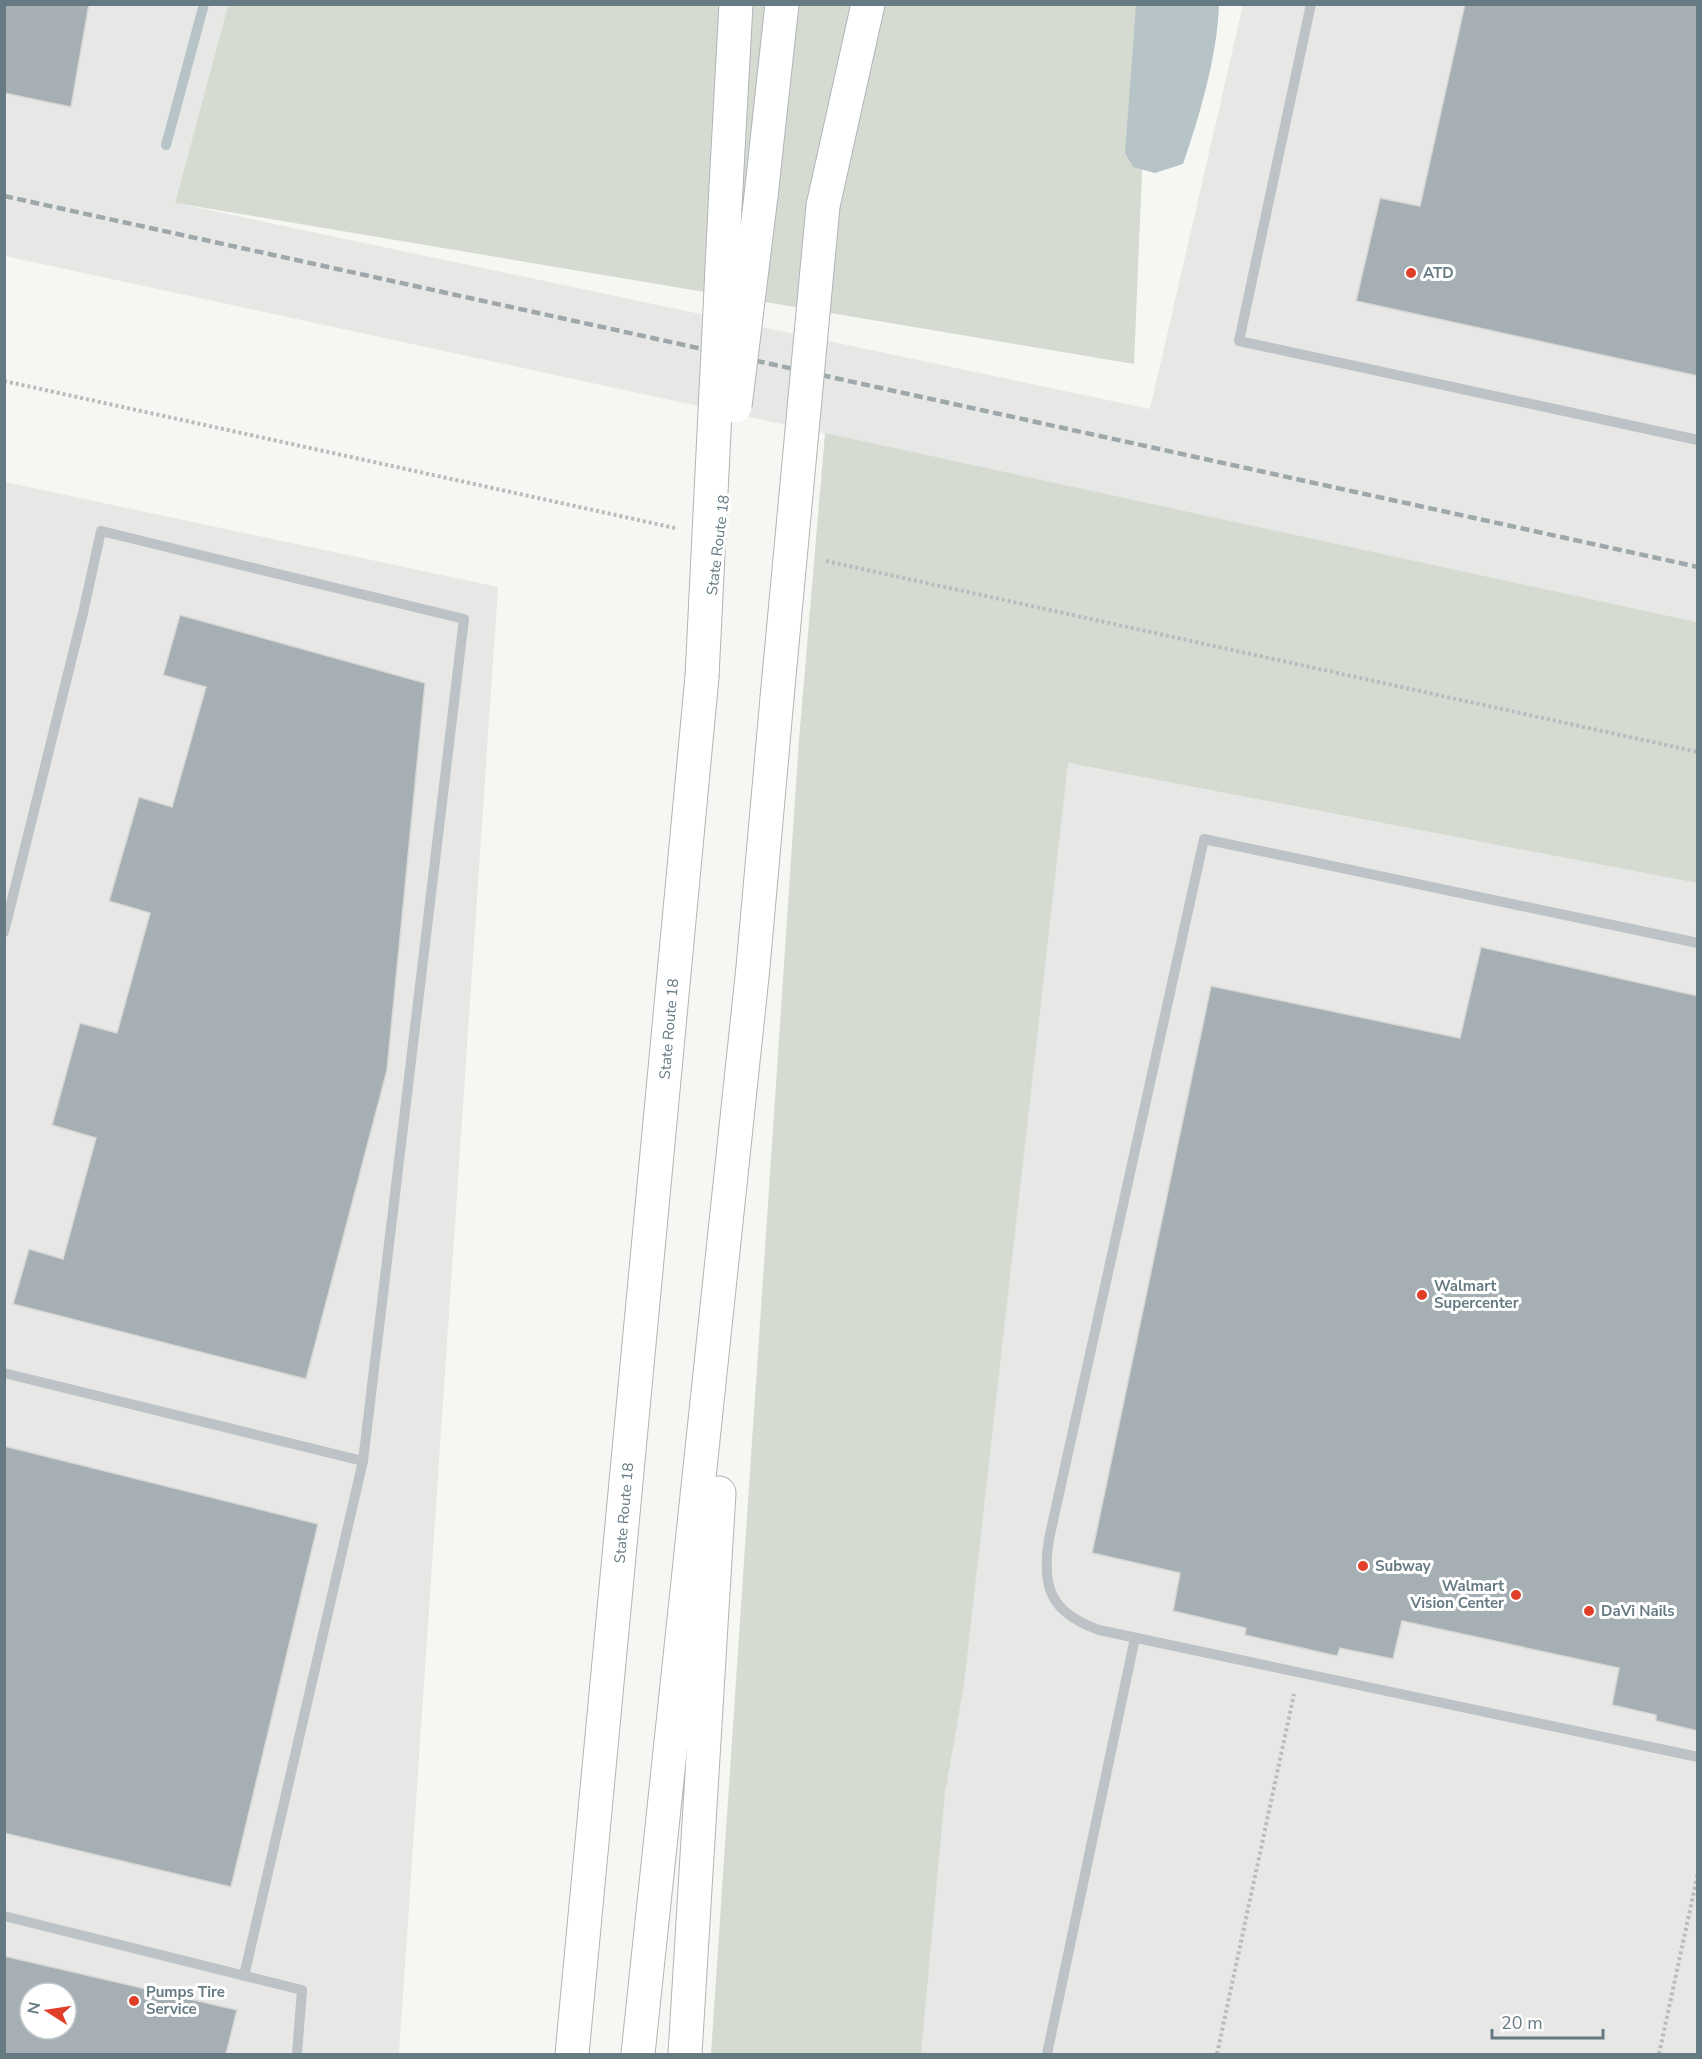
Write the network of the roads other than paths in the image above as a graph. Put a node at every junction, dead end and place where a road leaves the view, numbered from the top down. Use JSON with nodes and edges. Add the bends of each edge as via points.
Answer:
{"nodes":[{"id":1,"x":736,"y":4,"type":"edge"},
{"id":2,"x":782,"y":4,"type":"edge"},
{"id":3,"x":845,"y":4,"type":"edge"},
{"id":4,"x":868,"y":4,"type":"edge"},
{"id":5,"x":1311,"y":4,"type":"edge"},
{"id":6,"x":823,"y":206,"type":"junction"},
{"id":7,"x":1698,"y":440,"type":"edge"},
{"id":8,"x":702,"y":677,"type":"junction"},
{"id":9,"x":4,"y":932,"type":"edge"},
{"id":10,"x":1698,"y":943,"type":"edge"},
{"id":11,"x":753,"y":967,"type":"junction"},
{"id":12,"x":4,"y":1373,"type":"edge"},
{"id":13,"x":363,"y":1461,"type":"junction"},
{"id":14,"x":1135,"y":1638,"type":"junction"},
{"id":15,"x":1698,"y":1757,"type":"edge"},
{"id":16,"x":4,"y":1916,"type":"edge"},
{"id":17,"x":244,"y":1976,"type":"junction"},
{"id":18,"x":297,"y":2055,"type":"edge"},
{"id":19,"x":570,"y":2055,"type":"edge"},
{"id":20,"x":638,"y":2055,"type":"edge"},
{"id":21,"x":685,"y":2055,"type":"edge"},
{"id":22,"x":1047,"y":2055,"type":"edge"}],
"edges":[{"from":1,"to":8,"type":"highway","bridge":true},
{"from":2,"to":8,"type":"highway","name":"State Route 18","bridge":true},
{"from":3,"to":6,"type":"highway"},
{"from":4,"to":6,"type":"highway"},
{"from":5,"to":7,"type":"lane","via":[[1239,341]]},
{"from":6,"to":11,"type":"highway","bridge":true},
{"from":8,"to":19,"type":"highway","name":"State Route 18"},
{"from":9,"to":13,"type":"lane","via":[[101,531],[464,619]]},
{"from":10,"to":14,"type":"lane","via":[[1204,839],[1046,1555],[1048,1585],[1066,1615],[1081,1624]]},
{"from":11,"to":20,"type":"highway"},
{"from":11,"to":21,"type":"highway"},
{"from":12,"to":13,"type":"lane"},
{"from":13,"to":17,"type":"lane"},
{"from":14,"to":15,"type":"lane"},
{"from":14,"to":22,"type":"lane"},
{"from":16,"to":17,"type":"lane"},
{"from":17,"to":18,"type":"lane","via":[[302,1990]]}]}
